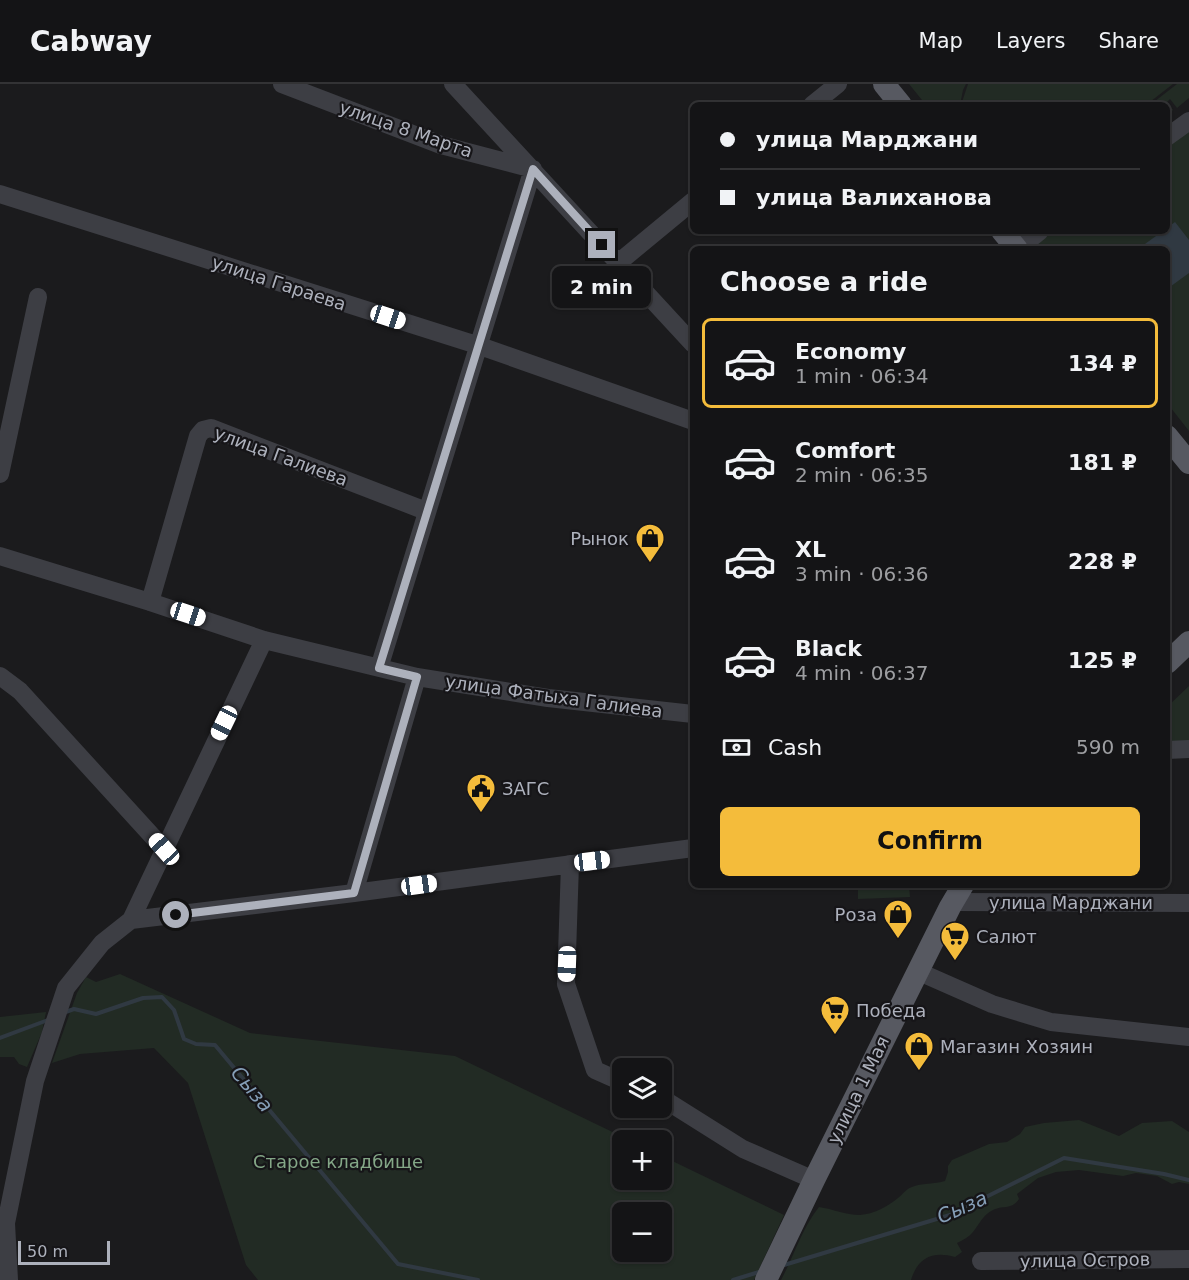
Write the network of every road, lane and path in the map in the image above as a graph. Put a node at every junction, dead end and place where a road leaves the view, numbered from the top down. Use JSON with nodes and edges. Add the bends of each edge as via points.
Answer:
{"nodes":[{"id":1,"x":282,"y":84,"type":"edge"},
{"id":2,"x":453,"y":84,"type":"edge"},
{"id":3,"x":838,"y":84,"type":"edge"},
{"id":4,"x":884,"y":84,"type":"edge"},
{"id":5,"x":816,"y":102,"type":"edge"},
{"id":6,"x":899,"y":102,"type":"edge"},
{"id":7,"x":1189,"y":121,"type":"edge"},
{"id":8,"x":1170,"y":135,"type":"edge"},
{"id":9,"x":533,"y":169,"type":"junction"},
{"id":10,"x":0,"y":194,"type":"edge"},
{"id":11,"x":690,"y":203,"type":"edge"},
{"id":12,"x":1005,"y":234,"type":"edge"},
{"id":13,"x":1036,"y":234,"type":"edge"},
{"id":14,"x":1015,"y":246,"type":"edge"},
{"id":15,"x":1022,"y":246,"type":"edge"},
{"id":16,"x":618,"y":263,"type":"junction"},
{"id":17,"x":38,"y":297,"type":"dead end"},
{"id":18,"x":690,"y":341,"type":"edge"},
{"id":19,"x":480,"y":346,"type":"junction"},
{"id":20,"x":690,"y":420,"type":"edge"},
{"id":21,"x":1170,"y":440,"type":"edge"},
{"id":22,"x":1189,"y":463,"type":"edge"},
{"id":23,"x":0,"y":474,"type":"edge"},
{"id":24,"x":426,"y":511,"type":"junction"},
{"id":25,"x":0,"y":555,"type":"edge"},
{"id":26,"x":150,"y":602,"type":"junction"},
{"id":27,"x":264,"y":640,"type":"junction"},
{"id":28,"x":1189,"y":642,"type":"edge"},
{"id":29,"x":1170,"y":660,"type":"edge"},
{"id":30,"x":379,"y":668,"type":"junction"},
{"id":31,"x":0,"y":676,"type":"edge"},
{"id":32,"x":417,"y":677,"type":"junction"},
{"id":33,"x":690,"y":711,"type":"edge"},
{"id":34,"x":1189,"y":749,"type":"edge"},
{"id":35,"x":1170,"y":750,"type":"edge"},
{"id":36,"x":690,"y":848,"type":"edge"},
{"id":37,"x":164,"y":849,"type":"junction"},
{"id":38,"x":570,"y":864,"type":"junction"},
{"id":39,"x":354,"y":893,"type":"junction"},
{"id":40,"x":957,"y":893,"type":"edge"},
{"id":41,"x":1189,"y":903,"type":"edge"},
{"id":42,"x":131,"y":920,"type":"junction"},
{"id":43,"x":917,"y":971,"type":"junction"},
{"id":44,"x":1189,"y":1037,"type":"edge"},
{"id":45,"x":612,"y":1078,"type":"edge"},
{"id":46,"x":672,"y":1104,"type":"edge"},
{"id":47,"x":814,"y":1180,"type":"junction"},
{"id":48,"x":3,"y":1223,"type":"edge"},
{"id":49,"x":1189,"y":1259,"type":"edge"},
{"id":50,"x":981,"y":1261,"type":"dead end"},
{"id":51,"x":9,"y":1280,"type":"edge"},
{"id":52,"x":766,"y":1280,"type":"edge"}],
"edges":[{"from":1,"to":9,"type":"street","name":"улица 8 Марта","via":[[441,145]]},
{"from":2,"to":9,"type":"street"},
{"from":3,"to":5,"type":"street"},
{"from":4,"to":6,"type":"main road"},
{"from":7,"to":8,"type":"street"},
{"from":9,"to":16,"type":"street"},
{"from":9,"to":19,"type":"street"},
{"from":10,"to":19,"type":"street","name":"улица Гараева"},
{"from":11,"to":16,"type":"street"},
{"from":12,"to":14,"type":"main road"},
{"from":13,"to":15,"type":"street"},
{"from":16,"to":18,"type":"street"},
{"from":17,"to":23,"type":"street"},
{"from":19,"to":20,"type":"street","name":"улица Гараева"},
{"from":19,"to":24,"type":"street"},
{"from":21,"to":22,"type":"main road"},
{"from":24,"to":26,"type":"street","name":"улица Галиева","via":[[211,428],[203,430],[198,436]]},
{"from":24,"to":30,"type":"street"},
{"from":25,"to":26,"type":"street","name":"улица Фатыха Галиева"},
{"from":26,"to":27,"type":"street","name":"улица Фатыха Галиева"},
{"from":27,"to":30,"type":"street","name":"улица Фатыха Галиева"},
{"from":27,"to":37,"type":"street"},
{"from":28,"to":29,"type":"main road"},
{"from":30,"to":32,"type":"street","name":"улица Фатыха Галиева"},
{"from":31,"to":37,"type":"street","via":[[21,691]]},
{"from":32,"to":33,"type":"street","name":"улица Фатыха Галиева","via":[[548,698]]},
{"from":32,"to":39,"type":"street"},
{"from":34,"to":35,"type":"street"},
{"from":36,"to":38,"type":"street"},
{"from":37,"to":42,"type":"street"},
{"from":38,"to":39,"type":"street"},
{"from":38,"to":45,"type":"street","via":[[566,984],[595,1070]]},
{"from":39,"to":42,"type":"street"},
{"from":40,"to":41,"type":"street","name":"улица Марджани"},
{"from":40,"to":43,"type":"main road","name":"улица 1 Мая"},
{"from":42,"to":48,"type":"street","via":[[102,943],[66,988],[35,1081]]},
{"from":43,"to":44,"type":"street","via":[[992,1004],[1051,1022]]},
{"from":43,"to":47,"type":"main road","name":"улица 1 Мая"},
{"from":46,"to":47,"type":"street","via":[[743,1149]]},
{"from":47,"to":52,"type":"main road","name":"улица 1 Мая"},
{"from":48,"to":51,"type":"street"},
{"from":49,"to":50,"type":"street","name":"улица Остров"}]}
